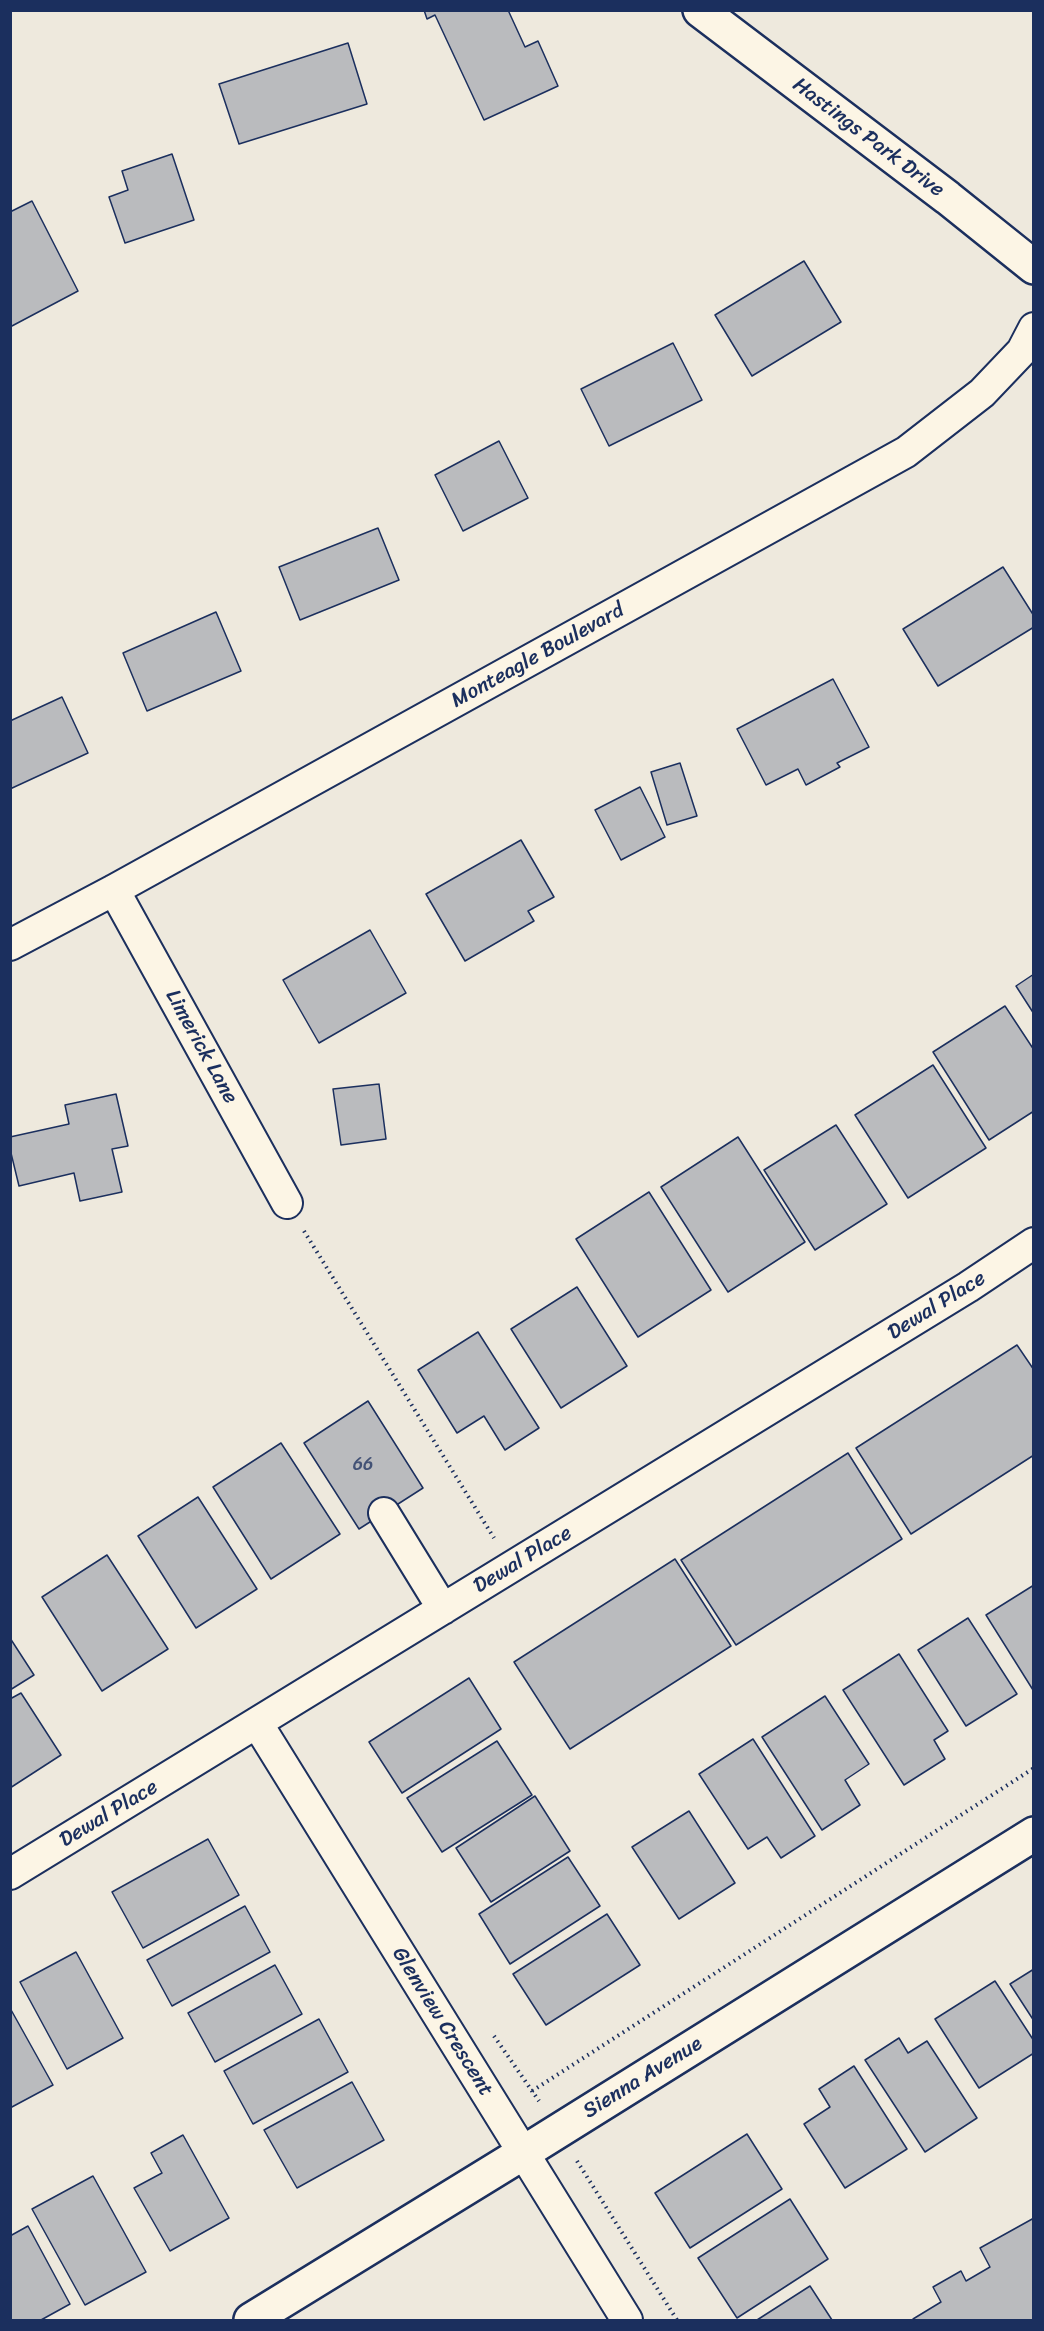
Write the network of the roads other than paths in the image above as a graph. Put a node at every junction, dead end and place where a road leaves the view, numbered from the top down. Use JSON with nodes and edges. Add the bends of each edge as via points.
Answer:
{"nodes":[{"id":1,"x":700,"y":10,"type":"edge"},
{"id":2,"x":1034,"y":267,"type":"edge"},
{"id":3,"x":1034,"y":328,"type":"edge"},
{"id":4,"x":114,"y":891,"type":"junction"},
{"id":5,"x":10,"y":945,"type":"edge"},
{"id":6,"x":287,"y":1203,"type":"road end"},
{"id":7,"x":1034,"y":1243,"type":"edge"},
{"id":8,"x":384,"y":1513,"type":"dead end"},
{"id":9,"x":443,"y":1609,"type":"junction"},
{"id":10,"x":257,"y":1723,"type":"junction"},
{"id":11,"x":1034,"y":1834,"type":"edge"},
{"id":12,"x":10,"y":1874,"type":"edge"},
{"id":13,"x":524,"y":2153,"type":"junction"},
{"id":14,"x":251,"y":2320,"type":"edge"},
{"id":15,"x":627,"y":2320,"type":"edge"}],
"edges":[{"from":1,"to":2,"type":"street","name":"Hastings Park Drive"},
{"from":3,"to":4,"type":"street","name":"Monteagle Boulevard","via":[[1022,351],[982,393],[906,452]]},
{"from":4,"to":5,"type":"street","name":"Monteagle Boulevard"},
{"from":4,"to":6,"type":"street","name":"Limerick Lane"},
{"from":7,"to":9,"type":"street","name":"Dewal Place"},
{"from":8,"to":9,"type":"street"},
{"from":9,"to":10,"type":"street","name":"Dewal Place"},
{"from":10,"to":12,"type":"street","name":"Dewal Place"},
{"from":10,"to":13,"type":"street","name":"Glenview Crescent"},
{"from":11,"to":13,"type":"street","name":"Sienna Avenue"},
{"from":13,"to":14,"type":"street","name":"Sienna Avenue"},
{"from":13,"to":15,"type":"street","name":"Glenview Crescent"}]}
